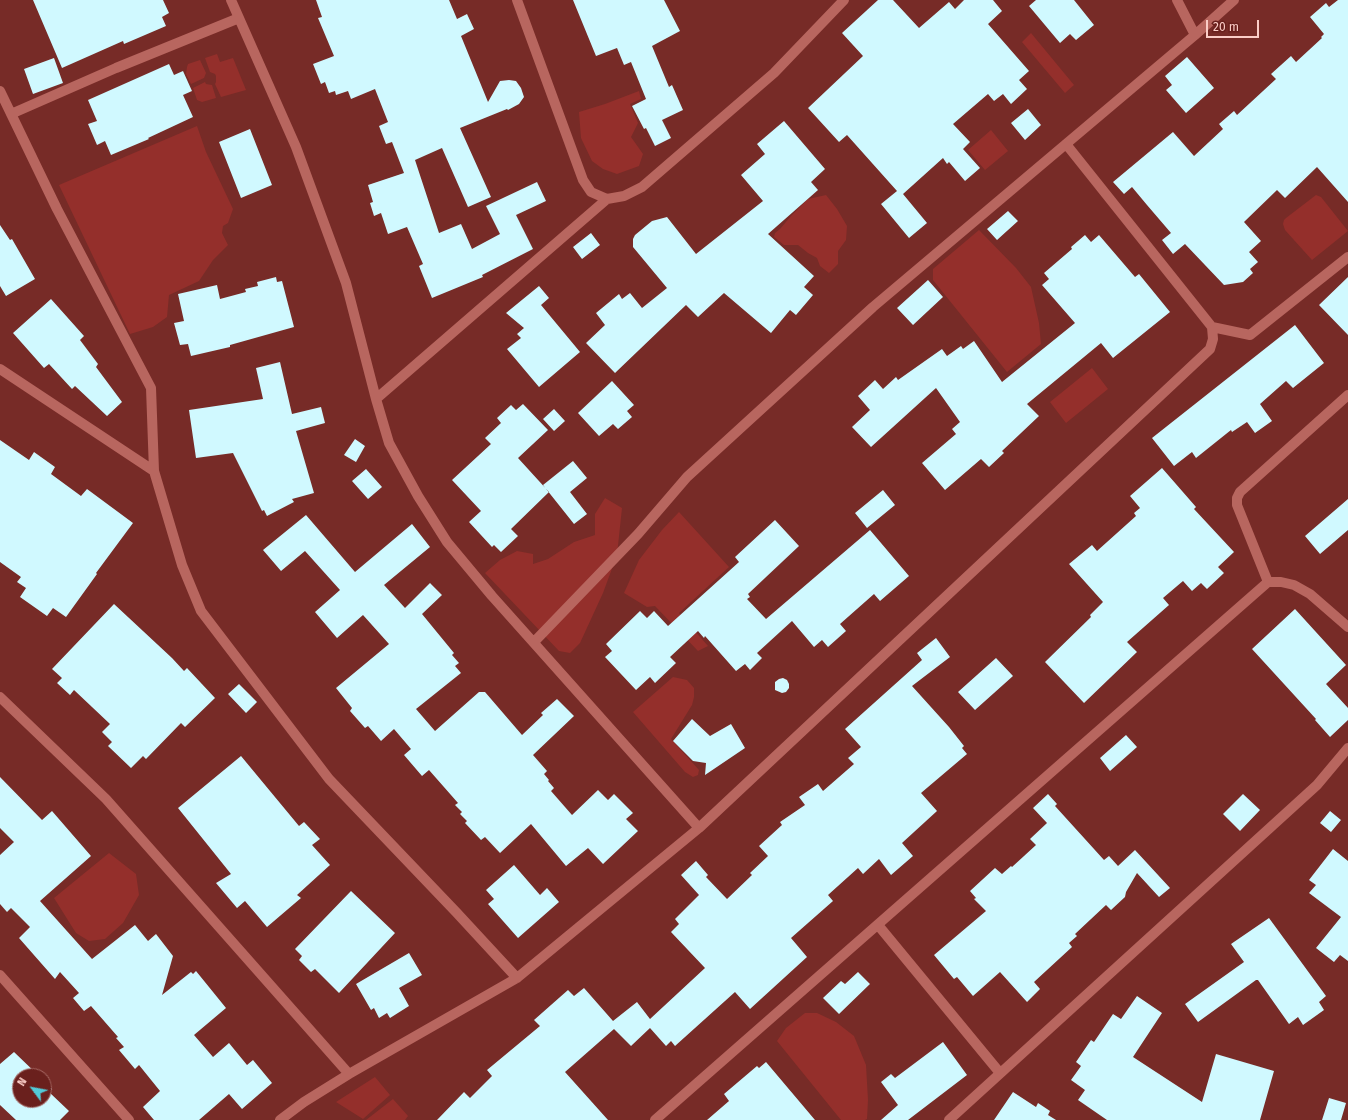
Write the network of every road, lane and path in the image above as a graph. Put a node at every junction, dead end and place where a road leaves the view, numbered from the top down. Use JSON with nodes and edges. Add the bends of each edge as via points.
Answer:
{"nodes":[{"id":1,"x":231,"y":0,"type":"edge"},
{"id":2,"x":518,"y":0,"type":"edge"},
{"id":3,"x":844,"y":0,"type":"edge"},
{"id":4,"x":1177,"y":0,"type":"edge"},
{"id":5,"x":1234,"y":0,"type":"edge"},
{"id":6,"x":239,"y":18,"type":"junction"},
{"id":7,"x":1195,"y":35,"type":"junction"},
{"id":8,"x":0,"y":91,"type":"edge"},
{"id":9,"x":11,"y":114,"type":"junction"},
{"id":10,"x":1066,"y":144,"type":"junction"},
{"id":11,"x":607,"y":200,"type":"junction"},
{"id":12,"x":1348,"y":257,"type":"edge"},
{"id":13,"x":1212,"y":327,"type":"junction"},
{"id":14,"x":0,"y":369,"type":"edge"},
{"id":15,"x":1348,"y":395,"type":"edge"},
{"id":16,"x":376,"y":399,"type":"junction"},
{"id":17,"x":154,"y":471,"type":"junction"},
{"id":18,"x":1268,"y":582,"type":"junction"},
{"id":19,"x":1348,"y":627,"type":"edge"},
{"id":20,"x":534,"y":642,"type":"junction"},
{"id":21,"x":0,"y":697,"type":"edge"},
{"id":22,"x":1348,"y":748,"type":"edge"},
{"id":23,"x":699,"y":828,"type":"junction"},
{"id":24,"x":878,"y":925,"type":"junction"},
{"id":25,"x":0,"y":975,"type":"edge"},
{"id":26,"x":517,"y":978,"type":"junction"},
{"id":27,"x":1000,"y":1073,"type":"junction"},
{"id":28,"x":349,"y":1074,"type":"junction"},
{"id":29,"x":129,"y":1120,"type":"edge"},
{"id":30,"x":280,"y":1120,"type":"edge"},
{"id":31,"x":655,"y":1120,"type":"edge"},
{"id":32,"x":949,"y":1120,"type":"edge"}],
"edges":[{"from":1,"to":6,"type":"street"},
{"from":2,"to":11,"type":"street","via":[[583,180],[591,192]]},
{"from":3,"to":11,"type":"street","via":[[774,73],[642,187],[624,196]]},
{"from":4,"to":7,"type":"street"},
{"from":5,"to":7,"type":"street"},
{"from":6,"to":9,"type":"street"},
{"from":6,"to":16,"type":"street","via":[[296,146],[346,282]]},
{"from":7,"to":10,"type":"street"},
{"from":8,"to":9,"type":"street"},
{"from":9,"to":17,"type":"street","via":[[57,209],[151,388]]},
{"from":10,"to":13,"type":"street"},
{"from":10,"to":20,"type":"street","via":[[873,307],[687,477],[638,534]]},
{"from":11,"to":16,"type":"street"},
{"from":12,"to":13,"type":"street","via":[[1250,335]]},
{"from":13,"to":23,"type":"street","via":[[1213,339],[1210,349]]},
{"from":14,"to":17,"type":"street"},
{"from":15,"to":18,"type":"street","via":[[1240,492],[1237,498],[1237,505]]},
{"from":16,"to":20,"type":"street","via":[[389,443],[447,542]]},
{"from":17,"to":26,"type":"street","via":[[182,565],[201,611],[330,779]]},
{"from":18,"to":19,"type":"street","via":[[1294,585],[1310,594]]},
{"from":18,"to":24,"type":"street"},
{"from":20,"to":23,"type":"street"},
{"from":21,"to":28,"type":"street","via":[[106,799]]},
{"from":22,"to":27,"type":"street","via":[[1317,785]]},
{"from":23,"to":26,"type":"street"},
{"from":24,"to":27,"type":"street"},
{"from":24,"to":31,"type":"street"},
{"from":25,"to":29,"type":"street"},
{"from":26,"to":28,"type":"street"},
{"from":27,"to":32,"type":"street"},
{"from":28,"to":30,"type":"street"}]}
